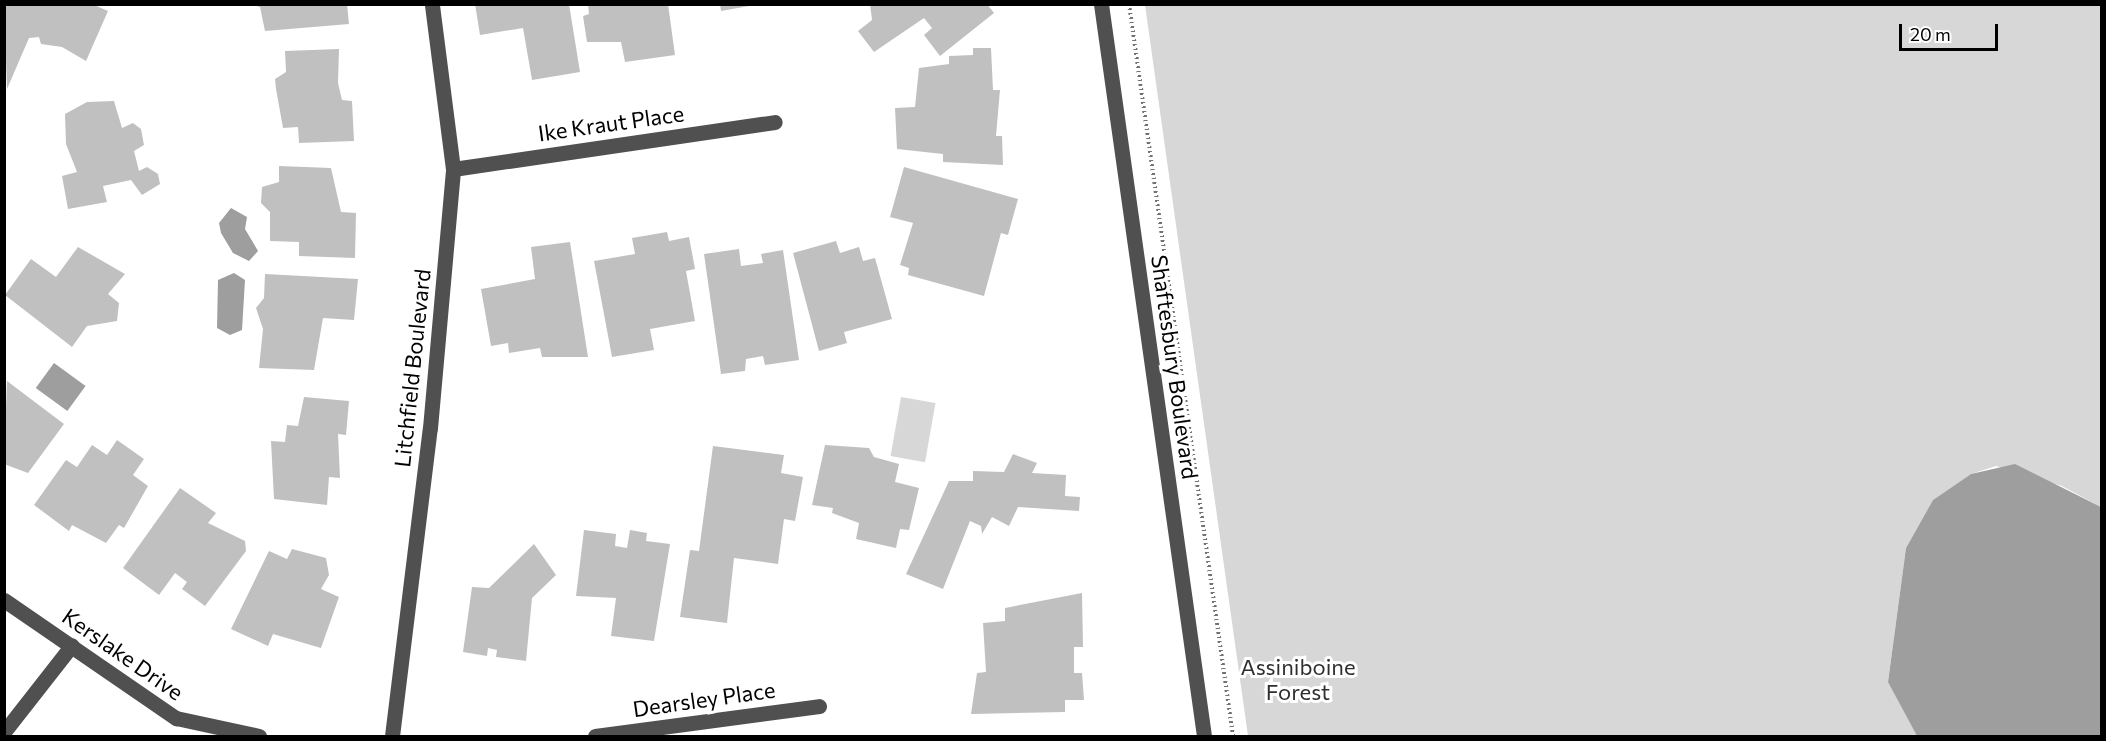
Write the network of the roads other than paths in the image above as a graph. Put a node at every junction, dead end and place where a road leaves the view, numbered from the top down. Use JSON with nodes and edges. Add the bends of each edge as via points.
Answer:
{"nodes":[{"id":1,"x":432,"y":4,"type":"edge"},
{"id":2,"x":1101,"y":4,"type":"edge"},
{"id":3,"x":775,"y":122,"type":"dead end"},
{"id":4,"x":453,"y":169,"type":"junction"},
{"id":5,"x":6,"y":604,"type":"edge"},
{"id":6,"x":72,"y":645,"type":"junction"},
{"id":7,"x":819,"y":706,"type":"dead end"},
{"id":8,"x":4,"y":732,"type":"edge"},
{"id":9,"x":259,"y":736,"type":"edge"},
{"id":10,"x":393,"y":736,"type":"edge"},
{"id":11,"x":595,"y":736,"type":"edge"},
{"id":12,"x":1204,"y":736,"type":"edge"}],
"edges":[{"from":1,"to":4,"type":"street","name":"Litchfield Boulevard"},
{"from":2,"to":12,"type":"street","name":"Shaftesbury Boulevard"},
{"from":3,"to":4,"type":"street","name":"Ike Kraut Place"},
{"from":4,"to":10,"type":"street","name":"Litchfield Boulevard","via":[[430,428]]},
{"from":5,"to":6,"type":"street","name":"Kerslake Drive"},
{"from":6,"to":8,"type":"street"},
{"from":6,"to":9,"type":"street","name":"Kerslake Drive","via":[[176,718]]},
{"from":7,"to":11,"type":"street","name":"Dearsley Place"}]}
